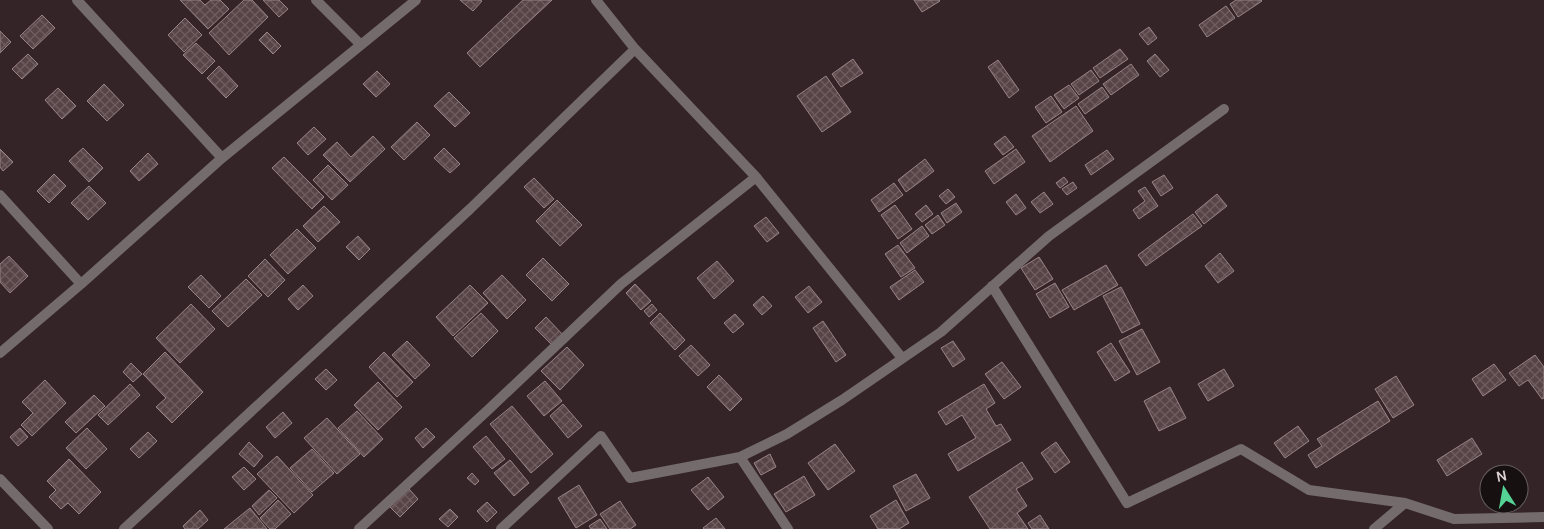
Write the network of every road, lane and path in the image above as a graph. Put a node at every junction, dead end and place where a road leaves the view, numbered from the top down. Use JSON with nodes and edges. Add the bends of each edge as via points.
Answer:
{"nodes":[{"id":1,"x":77,"y":0,"type":"edge"},
{"id":2,"x":316,"y":0,"type":"edge"},
{"id":3,"x":416,"y":0,"type":"edge"},
{"id":4,"x":596,"y":0,"type":"edge"},
{"id":5,"x":361,"y":45,"type":"junction"},
{"id":6,"x":635,"y":49,"type":"junction"},
{"id":7,"x":1224,"y":109,"type":"dead end"},
{"id":8,"x":222,"y":158,"type":"junction"},
{"id":9,"x":756,"y":177,"type":"junction"},
{"id":10,"x":0,"y":195,"type":"edge"},
{"id":11,"x":81,"y":284,"type":"junction"},
{"id":12,"x":992,"y":286,"type":"junction"},
{"id":13,"x":0,"y":353,"type":"edge"},
{"id":14,"x":902,"y":358,"type":"junction"},
{"id":15,"x":740,"y":457,"type":"junction"},
{"id":16,"x":0,"y":479,"type":"edge"},
{"id":17,"x":1405,"y":503,"type":"junction"},
{"id":18,"x":1544,"y":517,"type":"edge"},
{"id":19,"x":48,"y":529,"type":"edge"},
{"id":20,"x":124,"y":529,"type":"edge"},
{"id":21,"x":359,"y":529,"type":"edge"},
{"id":22,"x":500,"y":529,"type":"edge"},
{"id":23,"x":788,"y":529,"type":"edge"},
{"id":24,"x":1374,"y":529,"type":"edge"}],
"edges":[{"from":1,"to":8,"type":"street"},
{"from":2,"to":5,"type":"street"},
{"from":3,"to":5,"type":"street"},
{"from":4,"to":6,"type":"street"},
{"from":5,"to":8,"type":"street"},
{"from":6,"to":9,"type":"street"},
{"from":6,"to":20,"type":"street","via":[[463,216]]},
{"from":7,"to":12,"type":"street","via":[[1049,236]]},
{"from":8,"to":11,"type":"street"},
{"from":9,"to":14,"type":"street"},
{"from":9,"to":21,"type":"street","via":[[621,284]]},
{"from":10,"to":11,"type":"street"},
{"from":11,"to":13,"type":"street"},
{"from":12,"to":14,"type":"street","via":[[941,332]]},
{"from":12,"to":17,"type":"street","via":[[1126,504],[1240,449],[1310,490]]},
{"from":14,"to":15,"type":"street","via":[[787,434]]},
{"from":15,"to":22,"type":"street","via":[[630,478],[601,436]]},
{"from":15,"to":23,"type":"street"},
{"from":16,"to":19,"type":"street"},
{"from":17,"to":18,"type":"street","via":[[1454,519]]},
{"from":17,"to":24,"type":"street"}]}
